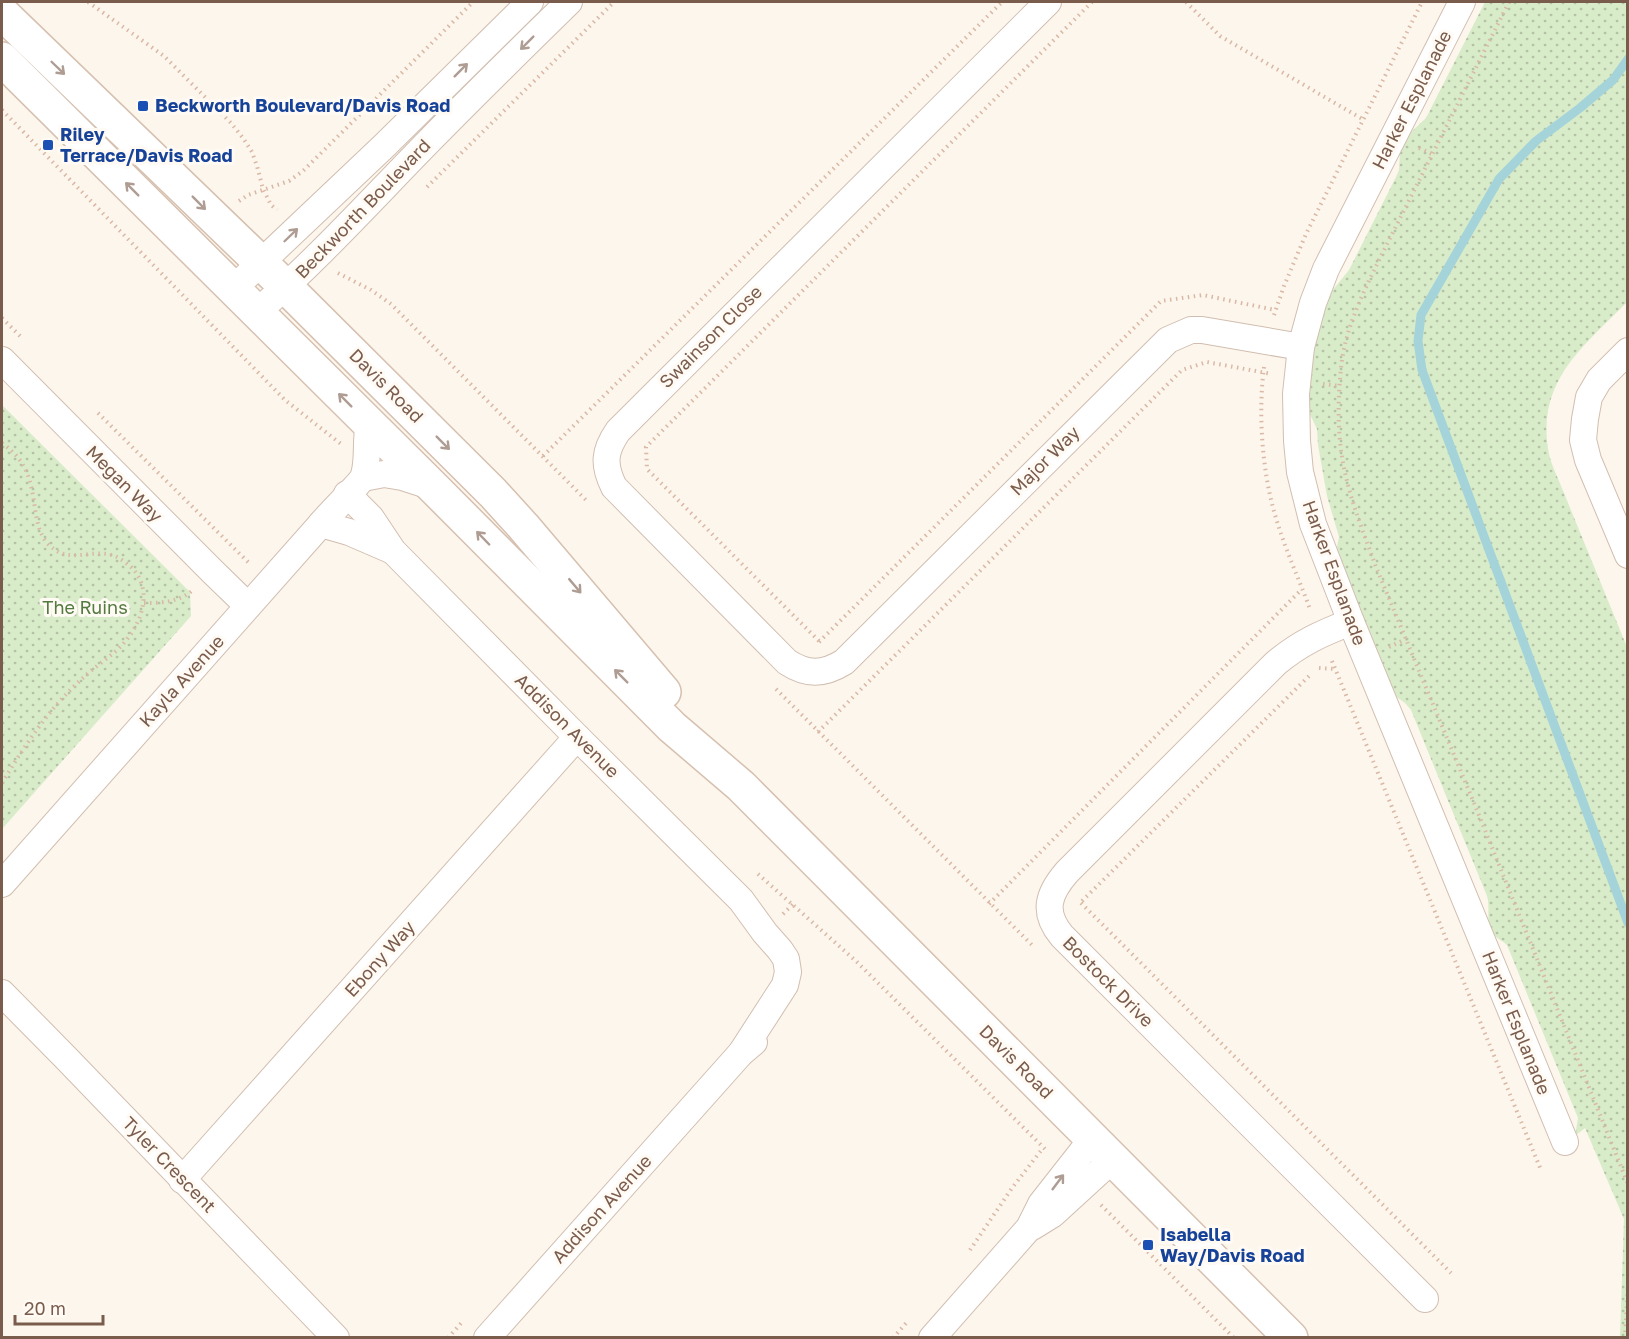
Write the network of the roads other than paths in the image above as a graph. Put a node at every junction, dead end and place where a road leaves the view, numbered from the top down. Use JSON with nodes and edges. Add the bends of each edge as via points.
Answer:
{"nodes":[{"id":1,"x":530,"y":2,"type":"edge"},
{"id":2,"x":569,"y":2,"type":"edge"},
{"id":3,"x":1048,"y":2,"type":"edge"},
{"id":4,"x":1462,"y":2,"type":"edge"},
{"id":5,"x":9,"y":22,"type":"edge"},
{"id":6,"x":2,"y":61,"type":"edge"},
{"id":7,"x":261,"y":264,"type":"junction"},
{"id":8,"x":286,"y":287,"type":"junction"},
{"id":9,"x":233,"y":289,"type":"junction"},
{"id":10,"x":257,"y":312,"type":"junction"},
{"id":11,"x":1301,"y":347,"type":"junction"},
{"id":12,"x":1628,"y":351,"type":"edge"},
{"id":13,"x":2,"y":360,"type":"edge"},
{"id":14,"x":369,"y":424,"type":"junction"},
{"id":15,"x":355,"y":486,"type":"junction"},
{"id":16,"x":433,"y":487,"type":"junction"},
{"id":17,"x":321,"y":524,"type":"junction"},
{"id":18,"x":393,"y":551,"type":"junction"},
{"id":19,"x":1628,"y":555,"type":"edge"},
{"id":20,"x":249,"y":606,"type":"junction"},
{"id":21,"x":1351,"y":622,"type":"junction"},
{"id":22,"x":821,"y":672,"type":"joint"},
{"id":23,"x":577,"y":737,"type":"junction"},
{"id":24,"x":741,"y":786,"type":"junction"},
{"id":25,"x":2,"y":884,"type":"edge"},
{"id":26,"x":741,"y":900,"type":"junction"},
{"id":27,"x":2,"y":993,"type":"edge"},
{"id":28,"x":741,"y":1053,"type":"junction"},
{"id":29,"x":1565,"y":1142,"type":"dead end"},
{"id":30,"x":1102,"y":1149,"type":"junction"},
{"id":31,"x":182,"y":1180,"type":"junction"},
{"id":32,"x":1425,"y":1299,"type":"dead end"},
{"id":33,"x":336,"y":1338,"type":"edge"},
{"id":34,"x":487,"y":1338,"type":"edge"},
{"id":35,"x":932,"y":1338,"type":"edge"},
{"id":36,"x":1291,"y":1338,"type":"edge"}],
"edges":[{"from":7,"to":1,"type":"street","name":"Beckworth Boulevard","one_way":true},
{"from":2,"to":8,"type":"street","name":"Beckworth Boulevard","one_way":true},
{"from":3,"to":22,"type":"street","name":"Swainson Close","via":[[618,431],[607,448],[608,475],[625,499],[787,662],[807,672]]},
{"from":4,"to":11,"type":"street","name":"Harker Esplanade","via":[[1326,269]]},
{"from":5,"to":6,"type":"street"},
{"from":5,"to":7,"type":"main road","name":"Davis Road","one_way":true},
{"from":9,"to":6,"type":"main road","name":"Davis Road","one_way":true},
{"from":7,"to":8,"type":"main road","name":"Davis Road"},
{"from":7,"to":9,"type":"street","name":"Beckworth Boulevard"},
{"from":8,"to":10,"type":"street","name":"Beckworth Boulevard"},
{"from":8,"to":24,"type":"main road","name":"Davis Road","one_way":true,"via":[[493,493]]},
{"from":9,"to":10,"type":"main road","name":"Davis Road"},
{"from":14,"to":10,"type":"main road","name":"Davis Road","one_way":true},
{"from":11,"to":21,"type":"street","name":"Harker Esplanade","via":[[1295,414],[1306,498]]},
{"from":11,"to":22,"type":"street","name":"Major Way","via":[[1202,330],[1191,330],[1168,340],[843,662]]},
{"from":12,"to":19,"type":"street","via":[[1599,380],[1589,397],[1583,440]]},
{"from":13,"to":20,"type":"street","name":"Megan Way"},
{"from":14,"to":15,"type":"street","via":[[368,457]]},
{"from":14,"to":16,"type":"main road","name":"Davis Road"},
{"from":15,"to":16,"type":"street","via":[[384,474]]},
{"from":15,"to":17,"type":"street","name":"Kayla Avenue"},
{"from":15,"to":18,"type":"street","name":"Addison Avenue"},
{"from":24,"to":16,"type":"main road","name":"Davis Road","one_way":true,"via":[[664,718]]},
{"from":17,"to":18,"type":"street","name":"Addison Avenue","via":[[349,531]]},
{"from":17,"to":20,"type":"street","name":"Kayla Avenue"},
{"from":18,"to":23,"type":"street","name":"Addison Avenue"},
{"from":20,"to":25,"type":"street","name":"Kayla Avenue"},
{"from":21,"to":29,"type":"street","name":"Harker Esplanade"},
{"from":21,"to":32,"type":"street","name":"Bostock Drive","via":[[1319,634],[1276,663],[1067,872],[1051,895],[1050,913],[1055,928]]},
{"from":23,"to":26,"type":"street","name":"Addison Avenue"},
{"from":23,"to":31,"type":"street","name":"Ebony Way"},
{"from":24,"to":30,"type":"main road","name":"Davis Road"},
{"from":26,"to":28,"type":"street","name":"Addison Avenue","via":[[786,959],[788,972],[780,996]]},
{"from":26,"to":28,"type":"street","name":"Addison Avenue","via":[[784,913],[802,974],[792,1006]]},
{"from":27,"to":31,"type":"street","name":"Tyler Crescent"},
{"from":28,"to":34,"type":"street","name":"Addison Avenue"},
{"from":30,"to":35,"type":"street","via":[[1074,1180],[1053,1214],[1029,1228]]},
{"from":30,"to":36,"type":"main road","name":"Davis Road"},
{"from":31,"to":33,"type":"street","name":"Tyler Crescent"}]}
